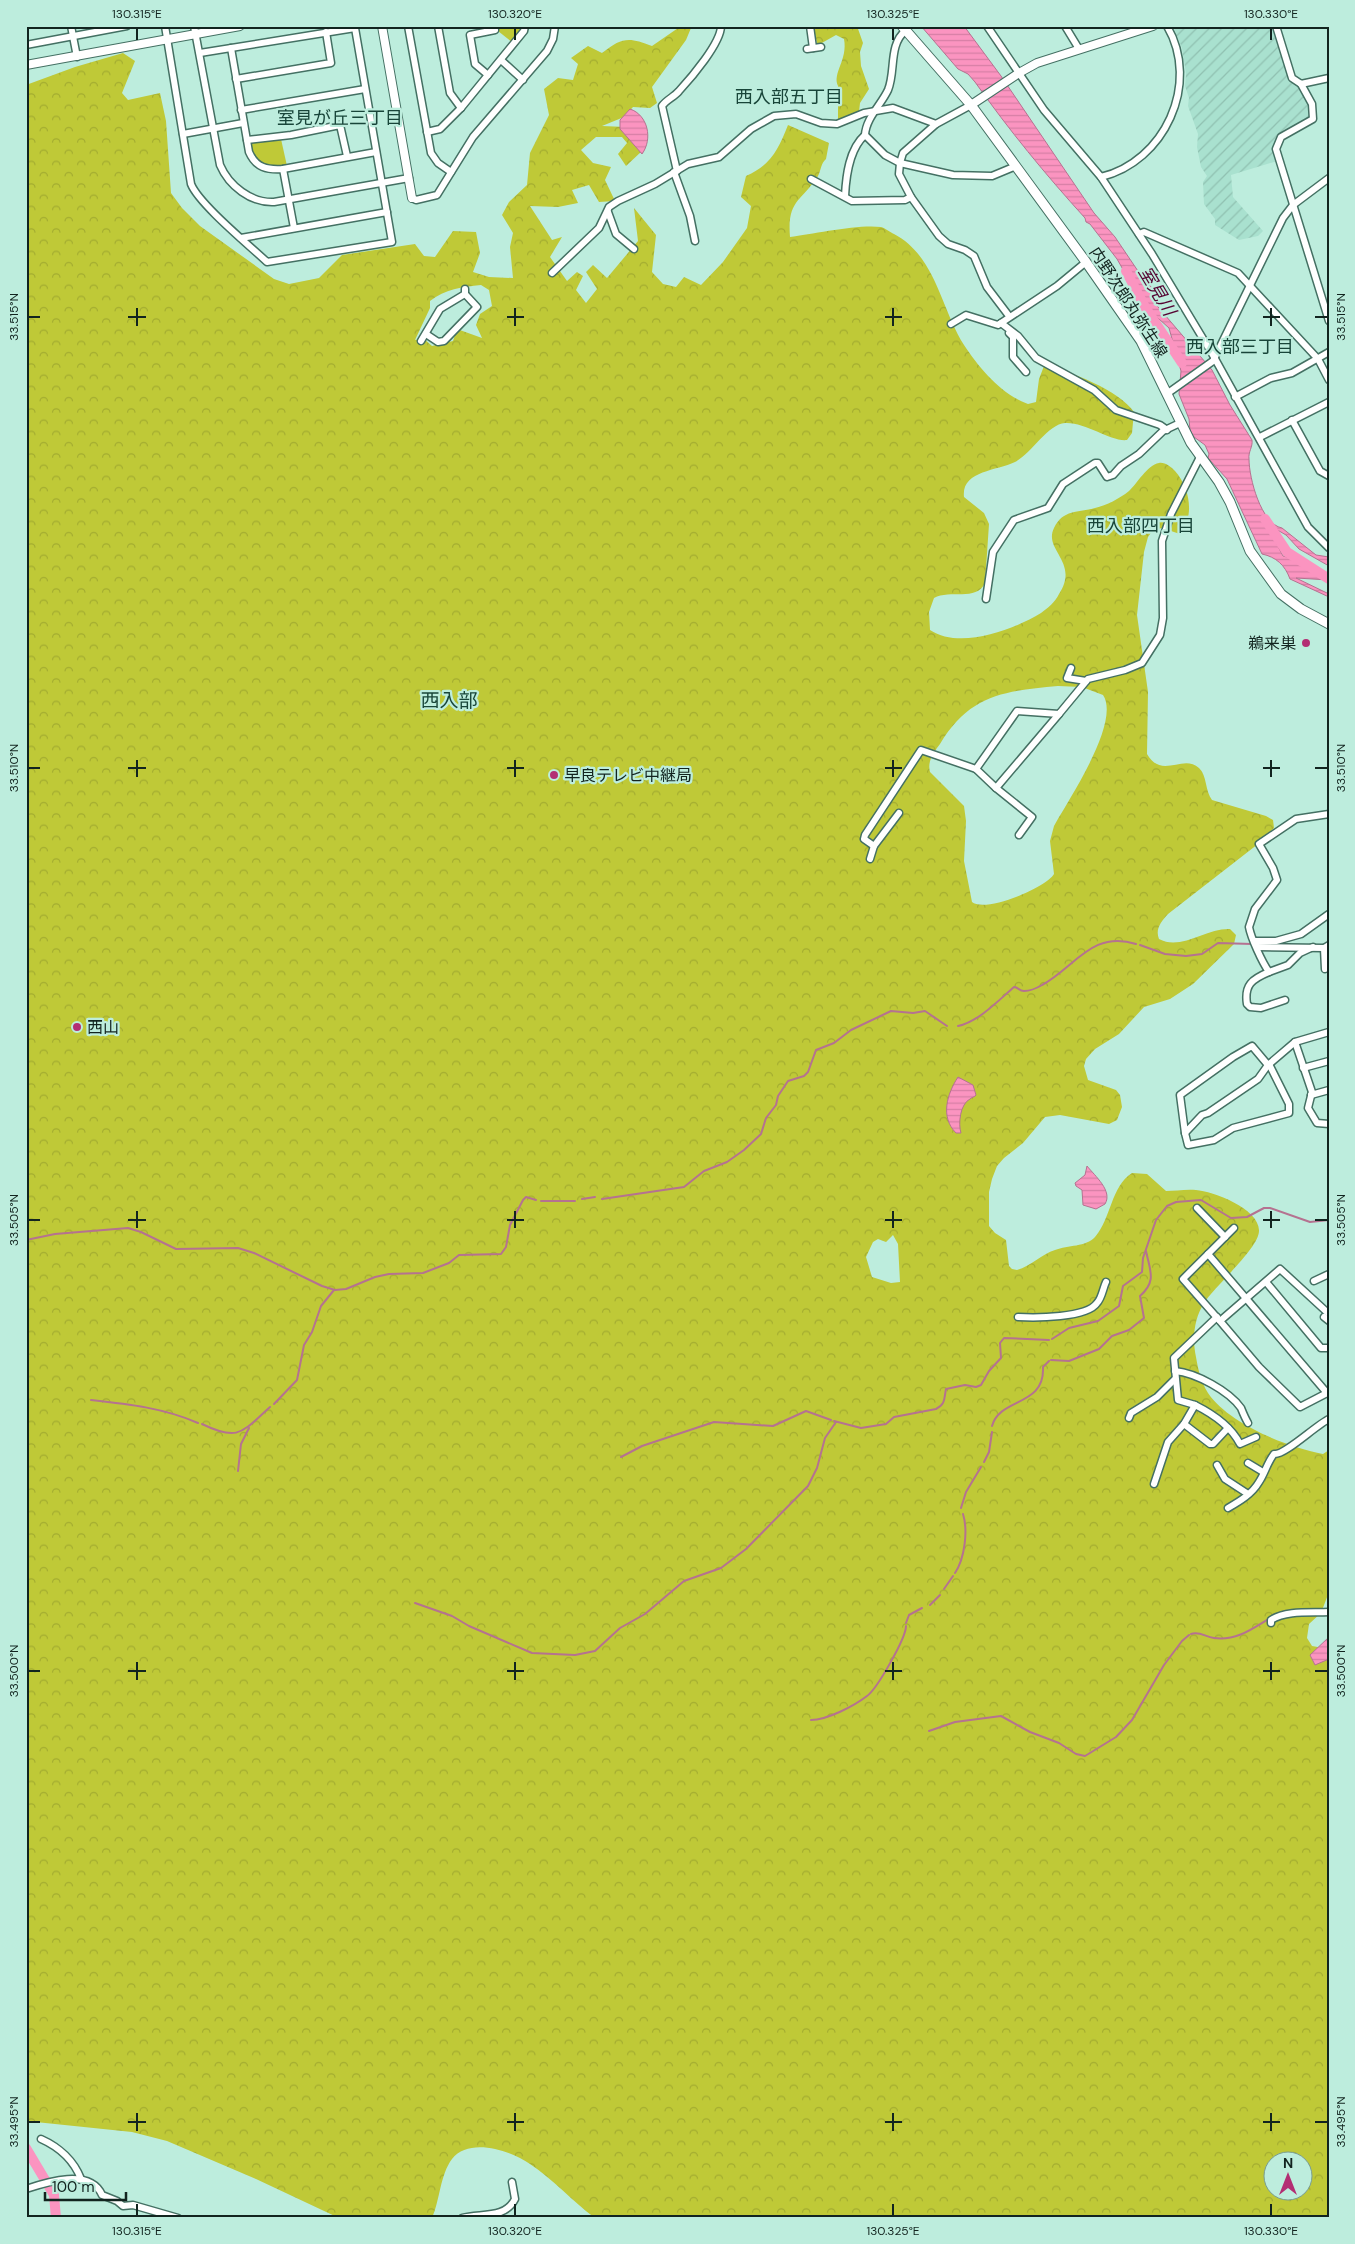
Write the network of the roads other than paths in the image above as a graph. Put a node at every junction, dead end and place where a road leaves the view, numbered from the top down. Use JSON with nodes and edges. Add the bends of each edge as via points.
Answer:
{"nodes":[{"id":1,"x":71,"y":26,"type":"edge"},
{"id":2,"x":127,"y":26,"type":"edge"},
{"id":3,"x":165,"y":26,"type":"edge"},
{"id":4,"x":240,"y":26,"type":"edge"},
{"id":5,"x":382,"y":26,"type":"edge"},
{"id":6,"x":408,"y":26,"type":"edge"},
{"id":7,"x":438,"y":26,"type":"edge"},
{"id":8,"x":494,"y":26,"type":"edge"},
{"id":9,"x":525,"y":26,"type":"edge"},
{"id":10,"x":555,"y":26,"type":"edge"},
{"id":11,"x":721,"y":26,"type":"edge"},
{"id":12,"x":810,"y":26,"type":"edge"},
{"id":13,"x":986,"y":26,"type":"edge"},
{"id":14,"x":997,"y":26,"type":"edge"},
{"id":15,"x":1065,"y":26,"type":"edge"},
{"id":16,"x":1153,"y":26,"type":"edge"},
{"id":17,"x":1168,"y":26,"type":"edge"},
{"id":18,"x":1276,"y":26,"type":"edge"},
{"id":19,"x":904,"y":28,"type":"edge"},
{"id":20,"x":195,"y":30,"type":"edge"},
{"id":21,"x":326,"y":32,"type":"junction"},
{"id":22,"x":992,"y":33,"type":"junction"},
{"id":23,"x":73,"y":37,"type":"junction"},
{"id":24,"x":168,"y":39,"type":"junction"},
{"id":25,"x":26,"y":45,"type":"edge"},
{"id":26,"x":821,"y":47,"type":"dead end"},
{"id":27,"x":231,"y":48,"type":"junction"},
{"id":28,"x":1079,"y":49,"type":"junction"},
{"id":29,"x":200,"y":54,"type":"junction"},
{"id":30,"x":77,"y":57,"type":"junction"},
{"id":31,"x":501,"y":60,"type":"junction"},
{"id":32,"x":26,"y":65,"type":"edge"},
{"id":33,"x":1016,"y":74,"type":"junction"},
{"id":34,"x":488,"y":75,"type":"junction"},
{"id":35,"x":1329,"y":78,"type":"edge"},
{"id":36,"x":236,"y":79,"type":"junction"},
{"id":37,"x":523,"y":80,"type":"junction"},
{"id":38,"x":1301,"y":84,"type":"junction"},
{"id":39,"x":365,"y":89,"type":"junction"},
{"id":40,"x":974,"y":103,"type":"junction"},
{"id":41,"x":460,"y":108,"type":"junction"},
{"id":42,"x":241,"y":110,"type":"junction"},
{"id":43,"x":875,"y":110,"type":"junction"},
{"id":44,"x":243,"y":123,"type":"junction"},
{"id":45,"x":936,"y":124,"type":"junction"},
{"id":46,"x":212,"y":128,"type":"junction"},
{"id":47,"x":427,"y":132,"type":"junction"},
{"id":48,"x":183,"y":134,"type":"junction"},
{"id":49,"x":865,"y":135,"type":"junction"},
{"id":50,"x":247,"y":140,"type":"junction"},
{"id":51,"x":376,"y":152,"type":"junction"},
{"id":52,"x":347,"y":156,"type":"junction"},
{"id":53,"x":900,"y":163,"type":"junction"},
{"id":54,"x":1016,"y":166,"type":"junction"},
{"id":55,"x":283,"y":169,"type":"junction"},
{"id":56,"x":676,"y":171,"type":"junction"},
{"id":57,"x":451,"y":172,"type":"junction"},
{"id":58,"x":1100,"y":177,"type":"junction"},
{"id":59,"x":409,"y":178,"type":"junction"},
{"id":60,"x":1329,"y":178,"type":"edge"},
{"id":61,"x":811,"y":179,"type":"dead end"},
{"id":62,"x":382,"y":183,"type":"junction"},
{"id":63,"x":845,"y":196,"type":"junction"},
{"id":64,"x":911,"y":197,"type":"junction"},
{"id":65,"x":412,"y":198,"type":"joint"},
{"id":66,"x":288,"y":200,"type":"junction"},
{"id":67,"x":1293,"y":205,"type":"junction"},
{"id":68,"x":387,"y":212,"type":"junction"},
{"id":69,"x":608,"y":212,"type":"junction"},
{"id":70,"x":294,"y":228,"type":"junction"},
{"id":71,"x":1139,"y":234,"type":"junction"},
{"id":72,"x":241,"y":238,"type":"junction"},
{"id":73,"x":695,"y":241,"type":"dead end"},
{"id":74,"x":634,"y":249,"type":"dead end"},
{"id":75,"x":1086,"y":262,"type":"junction"},
{"id":76,"x":552,"y":273,"type":"dead end"},
{"id":77,"x":1252,"y":285,"type":"junction"},
{"id":78,"x":1009,"y":316,"type":"junction"},
{"id":79,"x":1329,"y":321,"type":"edge"},
{"id":80,"x":951,"y":324,"type":"dead end"},
{"id":81,"x":999,"y":324,"type":"junction"},
{"id":82,"x":426,"y":334,"type":"junction"},
{"id":83,"x":421,"y":341,"type":"dead end"},
{"id":84,"x":1329,"y":352,"type":"edge"},
{"id":85,"x":1214,"y":359,"type":"junction"},
{"id":86,"x":1318,"y":359,"type":"junction"},
{"id":87,"x":1026,"y":372,"type":"dead end"},
{"id":88,"x":1329,"y":380,"type":"edge"},
{"id":89,"x":1169,"y":392,"type":"junction"},
{"id":90,"x":1235,"y":397,"type":"junction"},
{"id":91,"x":1329,"y":402,"type":"edge"},
{"id":92,"x":1292,"y":420,"type":"junction"},
{"id":93,"x":1180,"y":423,"type":"junction"},
{"id":94,"x":1166,"y":430,"type":"junction"},
{"id":95,"x":1260,"y":437,"type":"junction"},
{"id":96,"x":1200,"y":457,"type":"junction"},
{"id":97,"x":1329,"y":476,"type":"edge"},
{"id":98,"x":1329,"y":548,"type":"edge"},
{"id":99,"x":986,"y":598,"type":"dead end"},
{"id":100,"x":1329,"y":624,"type":"edge"},
{"id":101,"x":1071,"y":668,"type":"dead end"},
{"id":102,"x":1086,"y":681,"type":"junction"},
{"id":103,"x":1059,"y":714,"type":"junction"},
{"id":104,"x":976,"y":769,"type":"junction"},
{"id":105,"x":996,"y":788,"type":"junction"},
{"id":106,"x":899,"y":813,"type":"dead end"},
{"id":107,"x":1329,"y":814,"type":"edge"},
{"id":108,"x":1019,"y":834,"type":"dead end"},
{"id":109,"x":874,"y":846,"type":"junction"},
{"id":110,"x":870,"y":859,"type":"dead end"},
{"id":111,"x":1329,"y":914,"type":"edge"},
{"id":112,"x":1256,"y":944,"type":"junction"},
{"id":113,"x":1313,"y":946,"type":"junction"},
{"id":114,"x":1326,"y":946,"type":"edge"},
{"id":115,"x":1325,"y":969,"type":"dead end"},
{"id":116,"x":1269,"y":972,"type":"junction"},
{"id":117,"x":1285,"y":1000,"type":"dead end"},
{"id":118,"x":1329,"y":1032,"type":"edge"},
{"id":119,"x":1295,"y":1042,"type":"junction"},
{"id":120,"x":1329,"y":1061,"type":"edge"},
{"id":121,"x":1268,"y":1064,"type":"junction"},
{"id":122,"x":1303,"y":1068,"type":"junction"},
{"id":123,"x":1329,"y":1090,"type":"edge"},
{"id":124,"x":1311,"y":1095,"type":"junction"},
{"id":125,"x":1329,"y":1124,"type":"edge"},
{"id":126,"x":1186,"y":1133,"type":"junction"},
{"id":127,"x":1197,"y":1208,"type":"dead end"},
{"id":128,"x":1234,"y":1228,"type":"dead end"},
{"id":129,"x":1225,"y":1237,"type":"junction"},
{"id":130,"x":1208,"y":1254,"type":"junction"},
{"id":131,"x":1329,"y":1274,"type":"edge"},
{"id":132,"x":1314,"y":1281,"type":"dead end"},
{"id":133,"x":1106,"y":1282,"type":"dead end"},
{"id":134,"x":1266,"y":1282,"type":"junction"},
{"id":135,"x":1246,"y":1298,"type":"junction"},
{"id":136,"x":1018,"y":1317,"type":"dead end"},
{"id":137,"x":1327,"y":1317,"type":"edge"},
{"id":138,"x":1218,"y":1319,"type":"junction"},
{"id":139,"x":1329,"y":1348,"type":"edge"},
{"id":140,"x":1175,"y":1371,"type":"junction"},
{"id":141,"x":1175,"y":1378,"type":"junction"},
{"id":142,"x":1328,"y":1393,"type":"edge"},
{"id":143,"x":1195,"y":1404,"type":"junction"},
{"id":144,"x":1129,"y":1418,"type":"dead end"},
{"id":145,"x":1329,"y":1419,"type":"edge"},
{"id":146,"x":1248,"y":1423,"type":"dead end"},
{"id":147,"x":1184,"y":1424,"type":"junction"},
{"id":148,"x":1228,"y":1428,"type":"junction"},
{"id":149,"x":1256,"y":1437,"type":"dead end"},
{"id":150,"x":1248,"y":1463,"type":"dead end"},
{"id":151,"x":1218,"y":1465,"type":"dead end"},
{"id":152,"x":1263,"y":1472,"type":"junction"},
{"id":153,"x":1154,"y":1484,"type":"dead end"},
{"id":154,"x":1248,"y":1494,"type":"junction"},
{"id":155,"x":1228,"y":1508,"type":"dead end"},
{"id":156,"x":1329,"y":1612,"type":"edge"},
{"id":157,"x":1271,"y":1623,"type":"dead end"},
{"id":158,"x":41,"y":2139,"type":"dead end"},
{"id":159,"x":81,"y":2179,"type":"junction"},
{"id":160,"x":512,"y":2182,"type":"dead end"},
{"id":161,"x":26,"y":2189,"type":"edge"},
{"id":162,"x":178,"y":2218,"type":"edge"},
{"id":163,"x":462,"y":2218,"type":"edge"}],
"edges":[{"from":1,"to":23,"type":"street"},
{"from":2,"to":23,"type":"street"},
{"from":3,"to":24,"type":"street"},
{"from":4,"to":20,"type":"street"},
{"from":5,"to":59,"type":"street"},
{"from":6,"to":47,"type":"street"},
{"from":7,"to":41,"type":"street","via":[[450,94]]},
{"from":8,"to":34,"type":"street","via":[[495,30],[470,35],[475,64]]},
{"from":9,"to":31,"type":"street"},
{"from":10,"to":37,"type":"street","via":[[550,46]]},
{"from":11,"to":56,"type":"street","via":[[720,34],[705,58],[680,90],[662,106]]},
{"from":12,"to":26,"type":"street","via":[[810,48]]},
{"from":13,"to":22,"type":"street"},
{"from":14,"to":22,"type":"street"},
{"from":15,"to":28,"type":"street"},
{"from":16,"to":28,"type":"street"},
{"from":17,"to":58,"type":"street","via":[[1178,53],[1181,87],[1176,106],[1145,155],[1132,166]]},
{"from":18,"to":38,"type":"street","via":[[1292,78]]},
{"from":19,"to":40,"type":"main road","name":"内野次郎丸弥生線"},
{"from":19,"to":43,"type":"street","via":[[891,63],[887,90]]},
{"from":20,"to":24,"type":"street"},
{"from":20,"to":29,"type":"street"},
{"from":21,"to":27,"type":"street"},
{"from":21,"to":36,"type":"street","via":[[331,63]]},
{"from":21,"to":39,"type":"street","via":[[355,28]]},
{"from":22,"to":33,"type":"street"},
{"from":23,"to":25,"type":"street"},
{"from":23,"to":30,"type":"street"},
{"from":24,"to":30,"type":"street"},
{"from":24,"to":48,"type":"street"},
{"from":27,"to":29,"type":"street"},
{"from":27,"to":36,"type":"street"},
{"from":28,"to":33,"type":"street"},
{"from":29,"to":46,"type":"street"},
{"from":30,"to":32,"type":"street"},
{"from":31,"to":34,"type":"street"},
{"from":31,"to":37,"type":"street"},
{"from":33,"to":40,"type":"street"},
{"from":33,"to":58,"type":"street"},
{"from":34,"to":41,"type":"street"},
{"from":35,"to":38,"type":"street"},
{"from":36,"to":42,"type":"street"},
{"from":37,"to":57,"type":"street","via":[[473,137]]},
{"from":38,"to":67,"type":"street","via":[[1312,104],[1313,119],[1281,136],[1276,149]]},
{"from":39,"to":42,"type":"street"},
{"from":39,"to":51,"type":"street"},
{"from":40,"to":45,"type":"street"},
{"from":40,"to":54,"type":"main road","name":"内野次郎丸弥生線"},
{"from":41,"to":47,"type":"street","via":[[440,129]]},
{"from":42,"to":44,"type":"street"},
{"from":43,"to":45,"type":"street","via":[[893,108]]},
{"from":43,"to":49,"type":"street","via":[[866,125]]},
{"from":43,"to":56,"type":"street","via":[[830,124],[796,114],[774,116],[751,129],[719,157],[693,162]]},
{"from":44,"to":46,"type":"street"},
{"from":44,"to":50,"type":"street"},
{"from":45,"to":53,"type":"street","via":[[903,153]]},
{"from":46,"to":48,"type":"street"},
{"from":46,"to":66,"type":"street","via":[[222,170],[241,191],[261,201]]},
{"from":47,"to":57,"type":"street","via":[[434,158]]},
{"from":48,"to":72,"type":"street","via":[[193,189]]},
{"from":49,"to":53,"type":"street","via":[[885,155]]},
{"from":49,"to":63,"type":"street","via":[[860,139],[846,175]]},
{"from":50,"to":52,"type":"street","via":[[340,125]]},
{"from":50,"to":55,"type":"street","via":[[251,157],[258,166],[267,170]]},
{"from":51,"to":52,"type":"street"},
{"from":51,"to":62,"type":"street"},
{"from":52,"to":55,"type":"street"},
{"from":53,"to":54,"type":"street","via":[[953,174],[992,176]]},
{"from":53,"to":64,"type":"street","via":[[899,174]]},
{"from":54,"to":75,"type":"main road","name":"内野次郎丸弥生線"},
{"from":55,"to":66,"type":"street"},
{"from":56,"to":69,"type":"street","via":[[628,194]]},
{"from":56,"to":73,"type":"street"},
{"from":57,"to":65,"type":"street","via":[[434,196]]},
{"from":58,"to":71,"type":"street"},
{"from":59,"to":62,"type":"street"},
{"from":59,"to":65,"type":"street"},
{"from":60,"to":67,"type":"street"},
{"from":61,"to":63,"type":"street"},
{"from":62,"to":66,"type":"street"},
{"from":62,"to":68,"type":"street"},
{"from":63,"to":64,"type":"street","via":[[852,201],[905,200]]},
{"from":64,"to":78,"type":"street","via":[[948,244],[974,256],[987,287]]},
{"from":66,"to":70,"type":"street"},
{"from":67,"to":77,"type":"street","via":[[1283,218]]},
{"from":67,"to":79,"type":"street"},
{"from":68,"to":70,"type":"street"},
{"from":68,"to":72,"type":"street","via":[[392,242],[267,262]]},
{"from":69,"to":74,"type":"street","via":[[616,234]]},
{"from":69,"to":76,"type":"street","via":[[599,228]]},
{"from":70,"to":72,"type":"street"},
{"from":71,"to":77,"type":"street","via":[[1144,232],[1238,273]]},
{"from":71,"to":85,"type":"street"},
{"from":75,"to":78,"type":"street","via":[[1057,286]]},
{"from":75,"to":89,"type":"main road","name":"内野次郎丸弥生線","via":[[1140,341]]},
{"from":77,"to":85,"type":"street"},
{"from":77,"to":86,"type":"street"},
{"from":78,"to":81,"type":"street"},
{"from":80,"to":81,"type":"street","via":[[969,314]]},
{"from":81,"to":87,"type":"street","via":[[1013,337],[1013,357]]},
{"from":81,"to":94,"type":"street","via":[[1018,336],[1036,358],[1094,390],[1116,410]]},
{"from":82,"to":82,"type":"street","via":[[438,342],[444,340],[478,307],[465,292],[440,309]]},
{"from":82,"to":83,"type":"street"},
{"from":84,"to":86,"type":"street"},
{"from":85,"to":89,"type":"street"},
{"from":85,"to":90,"type":"street"},
{"from":86,"to":88,"type":"street"},
{"from":86,"to":90,"type":"street"},
{"from":89,"to":93,"type":"main road","name":"内野次郎丸弥生線"},
{"from":90,"to":95,"type":"street"},
{"from":91,"to":92,"type":"street"},
{"from":92,"to":95,"type":"street"},
{"from":92,"to":97,"type":"street","via":[[1320,471]]},
{"from":93,"to":94,"type":"street"},
{"from":93,"to":96,"type":"main road","name":"内野次郎丸弥生線"},
{"from":94,"to":99,"type":"street","via":[[1113,476],[1107,477],[1095,463],[1063,484],[1048,508],[1014,520],[993,552]]},
{"from":95,"to":98,"type":"street","via":[[1308,527]]},
{"from":96,"to":100,"type":"main road","name":"内野次郎丸弥生線","via":[[1230,502],[1250,551],[1281,594]]},
{"from":96,"to":102,"type":"street","via":[[1162,541],[1163,618],[1160,635],[1142,663]]},
{"from":101,"to":102,"type":"street","via":[[1067,678]]},
{"from":102,"to":103,"type":"street"},
{"from":103,"to":104,"type":"street","via":[[1017,710]]},
{"from":103,"to":105,"type":"street"},
{"from":104,"to":105,"type":"street"},
{"from":104,"to":109,"type":"street","via":[[921,750],[865,835],[864,839]]},
{"from":105,"to":108,"type":"street","via":[[1032,817]]},
{"from":106,"to":109,"type":"street"},
{"from":107,"to":112,"type":"street","via":[[1296,819],[1259,844],[1276,880],[1251,918],[1250,933]]},
{"from":109,"to":110,"type":"street"},
{"from":111,"to":112,"type":"street","via":[[1301,934]]},
{"from":112,"to":113,"type":"street"},
{"from":112,"to":116,"type":"street","via":[[1259,958]]},
{"from":113,"to":114,"type":"street"},
{"from":113,"to":116,"type":"street","via":[[1288,965]]},
{"from":114,"to":115,"type":"street"},
{"from":116,"to":117,"type":"street","via":[[1254,978],[1249,984],[1247,1004],[1261,1008]]},
{"from":118,"to":119,"type":"street"},
{"from":119,"to":121,"type":"street"},
{"from":119,"to":122,"type":"street"},
{"from":120,"to":122,"type":"street"},
{"from":121,"to":126,"type":"street","via":[[1258,1079],[1202,1114]]},
{"from":121,"to":126,"type":"street","via":[[1252,1046],[1184,1092],[1180,1100]]},
{"from":121,"to":126,"type":"street","via":[[1289,1104],[1289,1113],[1233,1128],[1214,1140],[1188,1145]]},
{"from":122,"to":124,"type":"street"},
{"from":123,"to":124,"type":"street"},
{"from":124,"to":125,"type":"street","via":[[1308,1108],[1311,1117],[1317,1124]]},
{"from":127,"to":129,"type":"street"},
{"from":128,"to":129,"type":"street"},
{"from":129,"to":130,"type":"street"},
{"from":130,"to":135,"type":"street"},
{"from":130,"to":138,"type":"street","via":[[1183,1278]]},
{"from":131,"to":132,"type":"street"},
{"from":133,"to":136,"type":"street","via":[[1096,1305],[1091,1308],[1054,1318]]},
{"from":134,"to":135,"type":"street"},
{"from":134,"to":137,"type":"street","via":[[1280,1269]]},
{"from":134,"to":139,"type":"street","via":[[1321,1348]]},
{"from":135,"to":138,"type":"street"},
{"from":135,"to":142,"type":"street"},
{"from":138,"to":140,"type":"street","via":[[1174,1358]]},
{"from":138,"to":142,"type":"street","via":[[1259,1367],[1300,1407]]},
{"from":140,"to":141,"type":"street"},
{"from":140,"to":146,"type":"street","via":[[1192,1376],[1232,1399]]},
{"from":141,"to":143,"type":"street","via":[[1178,1400]]},
{"from":141,"to":144,"type":"street","via":[[1157,1397],[1131,1412]]},
{"from":143,"to":147,"type":"street"},
{"from":143,"to":148,"type":"street"},
{"from":145,"to":152,"type":"street","via":[[1312,1428],[1284,1452],[1274,1454]]},
{"from":147,"to":148,"type":"street","via":[[1210,1444]]},
{"from":147,"to":153,"type":"street","via":[[1168,1442]]},
{"from":148,"to":149,"type":"street","via":[[1240,1444]]},
{"from":150,"to":152,"type":"street"},
{"from":151,"to":154,"type":"street","via":[[1225,1480]]},
{"from":152,"to":154,"type":"street","via":[[1260,1481]]},
{"from":154,"to":155,"type":"street"},
{"from":156,"to":157,"type":"street","via":[[1286,1614],[1271,1620]]},
{"from":158,"to":159,"type":"street","via":[[76,2166]]},
{"from":159,"to":161,"type":"street","via":[[54,2179]]},
{"from":159,"to":162,"type":"street","via":[[123,2206],[133,2205]]},
{"from":160,"to":163,"type":"street","via":[[515,2198],[507,2208],[493,2214]]}]}
